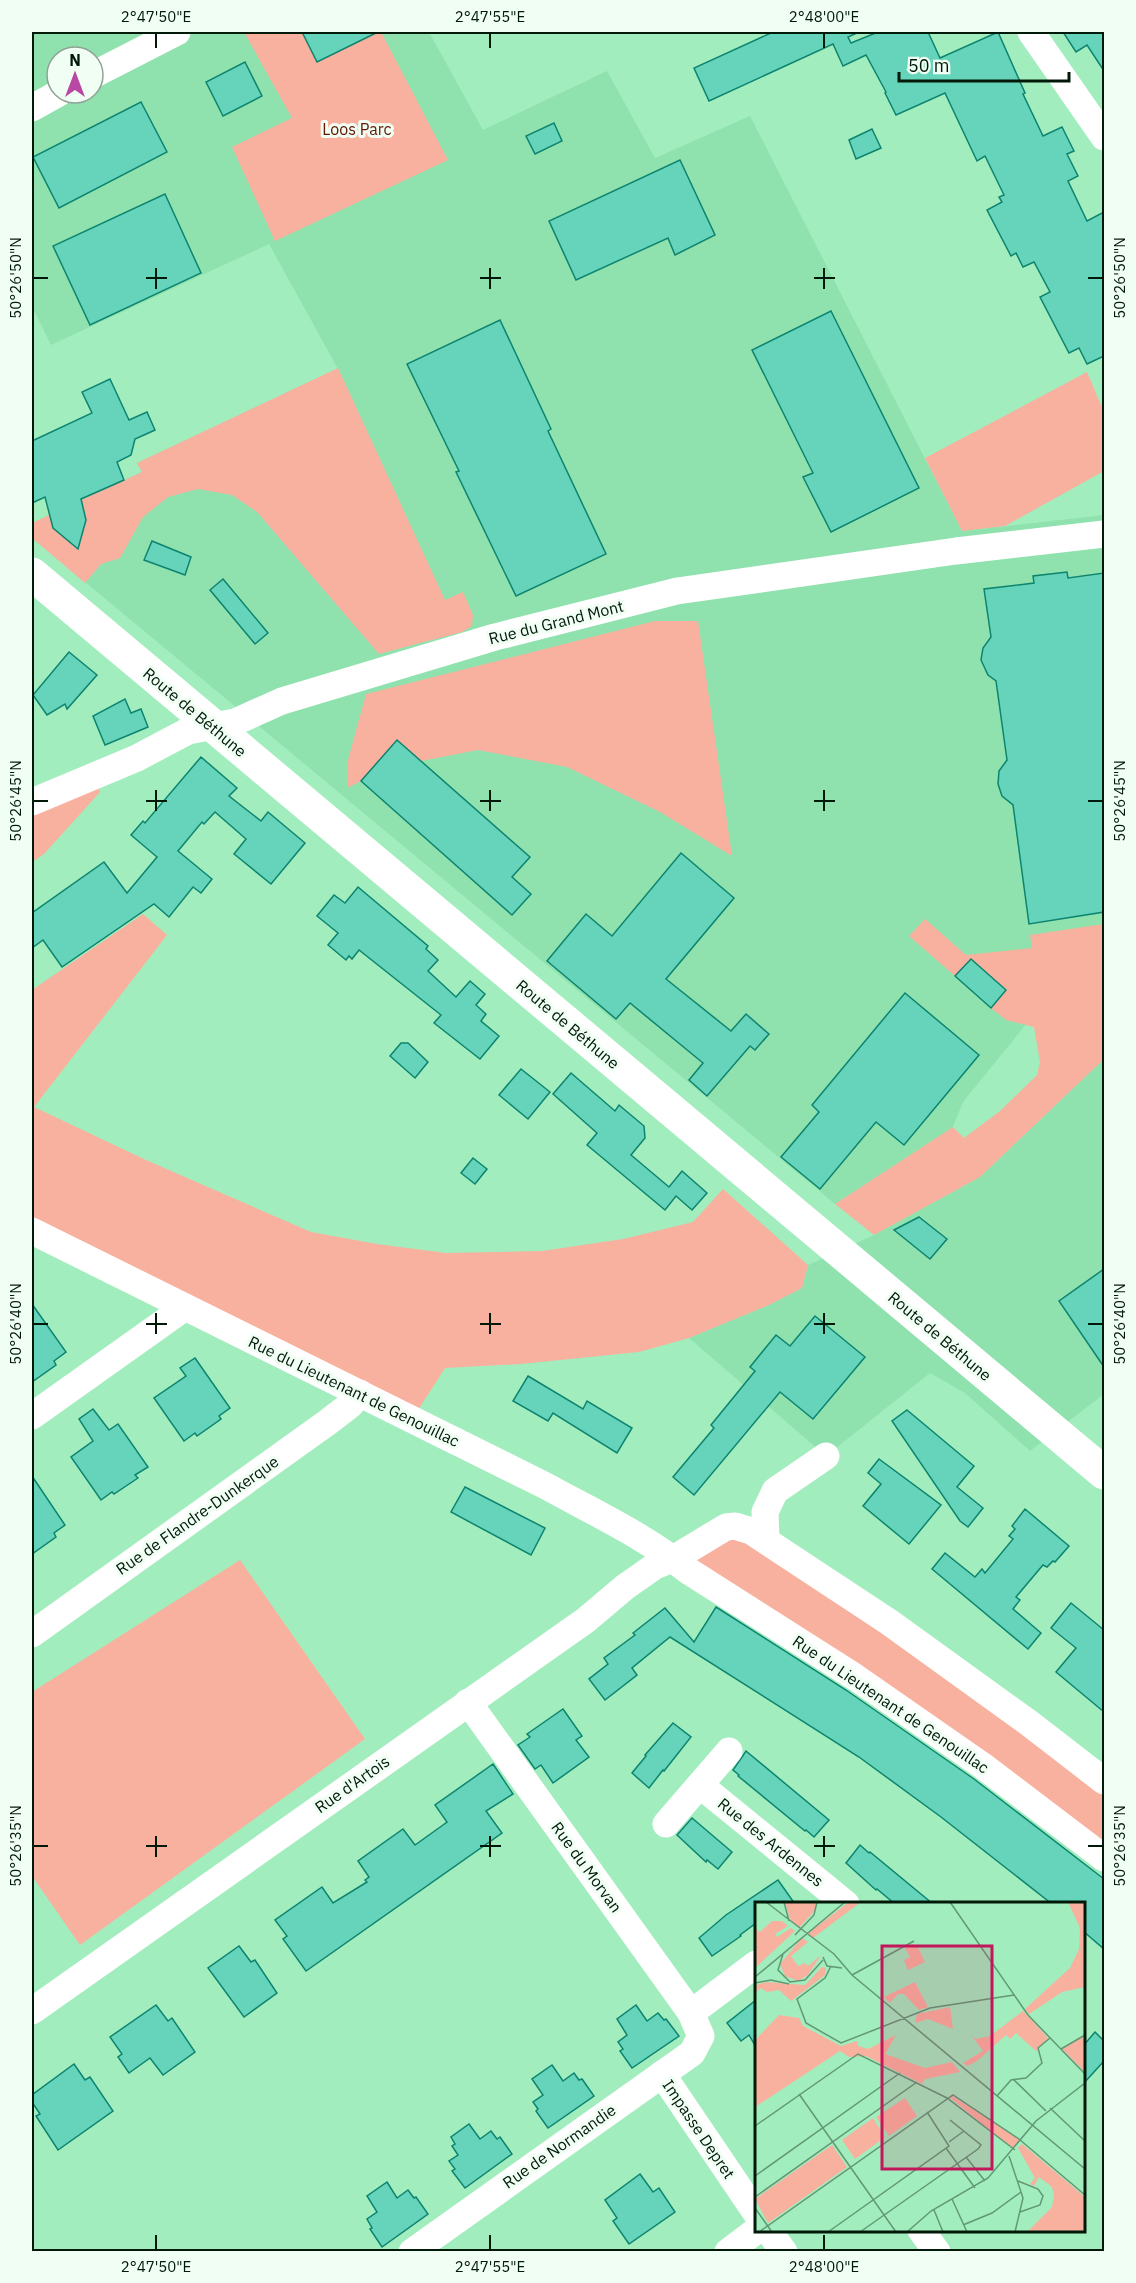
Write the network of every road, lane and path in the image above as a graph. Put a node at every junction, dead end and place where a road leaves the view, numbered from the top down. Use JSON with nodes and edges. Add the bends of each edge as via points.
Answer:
{"nodes":[{"id":1,"x":177,"y":32,"type":"edge"},
{"id":2,"x":1031,"y":32,"type":"edge"},
{"id":3,"x":105,"y":69,"type":"edge"},
{"id":4,"x":1104,"y":137,"type":"edge"},
{"id":5,"x":1104,"y":534,"type":"edge"},
{"id":6,"x":32,"y":574,"type":"edge"},
{"id":7,"x":213,"y":727,"type":"junction"},
{"id":8,"x":32,"y":802,"type":"edge"},
{"id":9,"x":32,"y":1231,"type":"edge"},
{"id":10,"x":184,"y":1308,"type":"junction"},
{"id":11,"x":360,"y":1393,"type":"junction"},
{"id":12,"x":32,"y":1416,"type":"edge"},
{"id":13,"x":825,"y":1456,"type":"dead end"},
{"id":14,"x":1104,"y":1473,"type":"edge"},
{"id":15,"x":766,"y":1540,"type":"junction"},
{"id":16,"x":673,"y":1559,"type":"junction"},
{"id":17,"x":32,"y":1634,"type":"edge"},
{"id":18,"x":468,"y":1702,"type":"junction"},
{"id":19,"x":729,"y":1751,"type":"dead end"},
{"id":20,"x":1104,"y":1782,"type":"edge"},
{"id":21,"x":700,"y":1785,"type":"junction"},
{"id":22,"x":666,"y":1824,"type":"dead end"},
{"id":23,"x":1104,"y":1858,"type":"edge"},
{"id":24,"x":841,"y":1902,"type":"edge"},
{"id":25,"x":755,"y":1965,"type":"edge"},
{"id":26,"x":32,"y":2011,"type":"edge"},
{"id":27,"x":696,"y":2024,"type":"junction"},
{"id":28,"x":662,"y":2074,"type":"junction"},
{"id":29,"x":755,"y":2213,"type":"edge"},
{"id":30,"x":755,"y":2232,"type":"edge"},
{"id":31,"x":769,"y":2232,"type":"edge"},
{"id":32,"x":922,"y":2232,"type":"edge"},
{"id":33,"x":412,"y":2252,"type":"edge"},
{"id":34,"x":728,"y":2252,"type":"edge"},
{"id":35,"x":784,"y":2252,"type":"edge"},
{"id":36,"x":937,"y":2252,"type":"edge"}],
"edges":[{"from":1,"to":3,"type":"street"},
{"from":2,"to":4,"type":"street"},
{"from":5,"to":7,"type":"street","name":"Rue du Grand Mont","via":[[677,591],[357,677]]},
{"from":6,"to":7,"type":"main road","name":"Route de Béthune"},
{"from":7,"to":8,"type":"street","name":"Rue du Grand Mont","via":[[188,731],[137,758]]},
{"from":7,"to":14,"type":"main road","name":"Route de Béthune"},
{"from":9,"to":10,"type":"street","name":"Rue du Lieutenant de Genouillac"},
{"from":10,"to":11,"type":"street","name":"Rue du Lieutenant de Genouillac"},
{"from":10,"to":12,"type":"street"},
{"from":11,"to":16,"type":"street","name":"Rue du Lieutenant de Genouillac","via":[[546,1486]]},
{"from":11,"to":17,"type":"street","name":"Rue de Flandre-Dunkerque","via":[[350,1406]]},
{"from":13,"to":15,"type":"street","via":[[775,1491],[765,1512]]},
{"from":15,"to":16,"type":"street","via":[[742,1527],[726,1527]]},
{"from":15,"to":20,"type":"street","via":[[889,1622]]},
{"from":16,"to":18,"type":"street","name":"Rue d'Artois","via":[[655,1566],[586,1620]]},
{"from":16,"to":23,"type":"street","name":"Rue du Lieutenant de Genouillac","via":[[864,1683],[983,1766]]},
{"from":18,"to":26,"type":"street","name":"Rue d'Artois"},
{"from":18,"to":27,"type":"street","name":"Rue du Morvan"},
{"from":19,"to":21,"type":"street"},
{"from":21,"to":22,"type":"street"},
{"from":21,"to":24,"type":"street","name":"Rue des Ardennes"},
{"from":25,"to":27,"type":"street"},
{"from":27,"to":28,"type":"street","name":"Rue de Normandie","via":[[692,2053]]},
{"from":28,"to":29,"type":"street","name":"Impasse Depret"},
{"from":28,"to":33,"type":"street","name":"Rue de Normandie"},
{"from":30,"to":34,"type":"street"},
{"from":31,"to":35,"type":"street"},
{"from":32,"to":36,"type":"street"}]}
